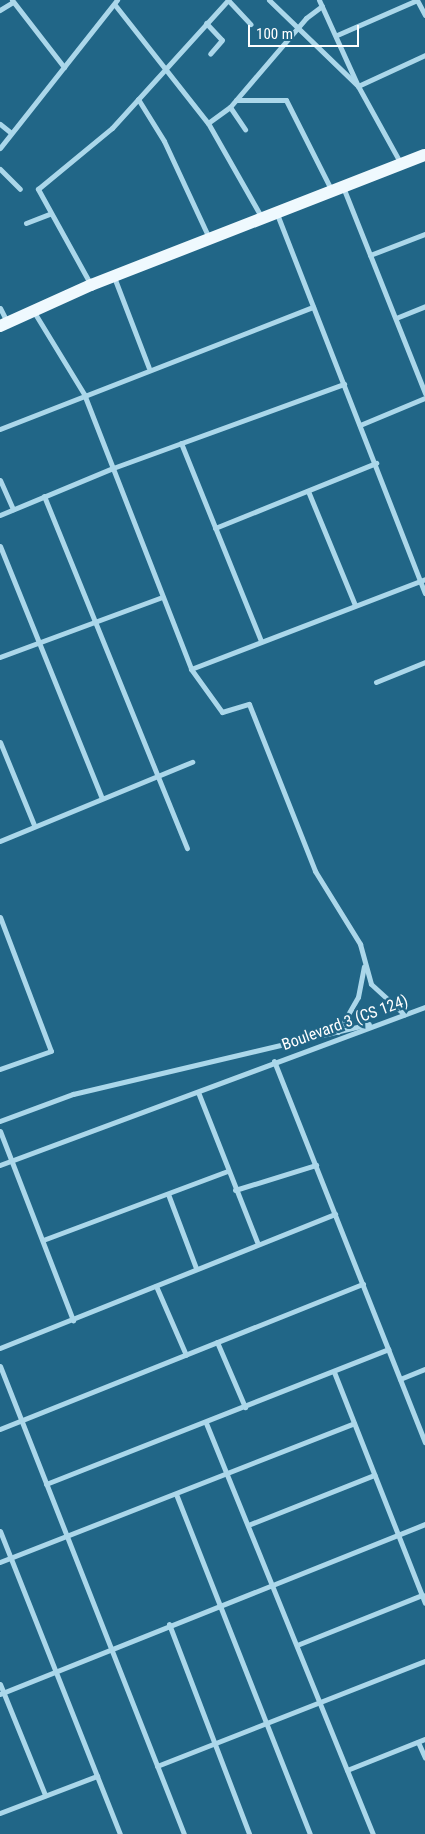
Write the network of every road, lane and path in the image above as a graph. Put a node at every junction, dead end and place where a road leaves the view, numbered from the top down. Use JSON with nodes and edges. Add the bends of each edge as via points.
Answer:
{"nodes":[{"id":1,"x":228,"y":0,"type":"edge"},
{"id":2,"x":269,"y":0,"type":"edge"},
{"id":3,"x":319,"y":0,"type":"edge"},
{"id":4,"x":417,"y":0,"type":"edge"},
{"id":5,"x":12,"y":1,"type":"edge"},
{"id":6,"x":116,"y":2,"type":"edge"},
{"id":7,"x":322,"y":6,"type":"junction"},
{"id":8,"x":0,"y":10,"type":"edge"},
{"id":9,"x":425,"y":15,"type":"edge"},
{"id":10,"x":206,"y":23,"type":"junction"},
{"id":11,"x":250,"y":24,"type":"dead end"},
{"id":12,"x":297,"y":30,"type":"junction"},
{"id":13,"x":337,"y":35,"type":"junction"},
{"id":14,"x":210,"y":54,"type":"dead end"},
{"id":15,"x":425,"y":54,"type":"edge"},
{"id":16,"x":64,"y":67,"type":"junction"},
{"id":17,"x":164,"y":69,"type":"junction"},
{"id":18,"x":358,"y":86,"type":"junction"},
{"id":19,"x":138,"y":99,"type":"junction"},
{"id":20,"x":236,"y":100,"type":"junction"},
{"id":21,"x":230,"y":107,"type":"junction"},
{"id":22,"x":208,"y":123,"type":"junction"},
{"id":23,"x":0,"y":124,"type":"edge"},
{"id":24,"x":245,"y":129,"type":"dead end"},
{"id":25,"x":11,"y":133,"type":"junction"},
{"id":26,"x":0,"y":148,"type":"edge"},
{"id":27,"x":425,"y":155,"type":"edge"},
{"id":28,"x":401,"y":164,"type":"junction"},
{"id":29,"x":0,"y":169,"type":"edge"},
{"id":30,"x":20,"y":189,"type":"dead end"},
{"id":31,"x":338,"y":189,"type":"junction"},
{"id":32,"x":50,"y":214,"type":"junction"},
{"id":33,"x":277,"y":214,"type":"junction"},
{"id":34,"x":262,"y":219,"type":"junction"},
{"id":35,"x":26,"y":224,"type":"dead end"},
{"id":36,"x":425,"y":234,"type":"edge"},
{"id":37,"x":210,"y":238,"type":"junction"},
{"id":38,"x":370,"y":255,"type":"junction"},
{"id":39,"x":114,"y":276,"type":"junction"},
{"id":40,"x":92,"y":285,"type":"junction"},
{"id":41,"x":425,"y":306,"type":"edge"},
{"id":42,"x":313,"y":307,"type":"junction"},
{"id":43,"x":0,"y":308,"type":"edge"},
{"id":44,"x":34,"y":312,"type":"junction"},
{"id":45,"x":396,"y":318,"type":"junction"},
{"id":46,"x":4,"y":324,"type":"edge"},
{"id":47,"x":149,"y":368,"type":"junction"},
{"id":48,"x":344,"y":384,"type":"junction"},
{"id":49,"x":425,"y":393,"type":"edge"},
{"id":50,"x":84,"y":394,"type":"junction"},
{"id":51,"x":425,"y":398,"type":"edge"},
{"id":52,"x":360,"y":425,"type":"junction"},
{"id":53,"x":0,"y":429,"type":"edge"},
{"id":54,"x":181,"y":444,"type":"junction"},
{"id":55,"x":376,"y":463,"type":"junction"},
{"id":56,"x":113,"y":468,"type":"junction"},
{"id":57,"x":0,"y":480,"type":"edge"},
{"id":58,"x":308,"y":491,"type":"junction"},
{"id":59,"x":44,"y":496,"type":"junction"},
{"id":60,"x":13,"y":509,"type":"junction"},
{"id":61,"x":0,"y":515,"type":"edge"},
{"id":62,"x":215,"y":528,"type":"junction"},
{"id":63,"x":0,"y":546,"type":"edge"},
{"id":64,"x":423,"y":580,"type":"edge"},
{"id":65,"x":425,"y":593,"type":"edge"},
{"id":66,"x":162,"y":597,"type":"junction"},
{"id":67,"x":355,"y":605,"type":"junction"},
{"id":68,"x":94,"y":621,"type":"junction"},
{"id":69,"x":260,"y":641,"type":"junction"},
{"id":70,"x":38,"y":642,"type":"junction"},
{"id":71,"x":0,"y":657,"type":"edge"},
{"id":72,"x":425,"y":662,"type":"edge"},
{"id":73,"x":191,"y":669,"type":"junction"},
{"id":74,"x":376,"y":682,"type":"dead end"},
{"id":75,"x":0,"y":742,"type":"edge"},
{"id":76,"x":2,"y":752,"type":"edge"},
{"id":77,"x":192,"y":762,"type":"dead end"},
{"id":78,"x":158,"y":775,"type":"junction"},
{"id":79,"x":102,"y":798,"type":"junction"},
{"id":80,"x":34,"y":825,"type":"junction"},
{"id":81,"x":0,"y":841,"type":"edge"},
{"id":82,"x":187,"y":848,"type":"dead end"},
{"id":83,"x":0,"y":917,"type":"edge"},
{"id":84,"x":364,"y":961,"type":"junction"},
{"id":85,"x":425,"y":1007,"type":"edge"},
{"id":86,"x":404,"y":1014,"type":"junction"},
{"id":87,"x":391,"y":1019,"type":"junction"},
{"id":88,"x":338,"y":1031,"type":"junction"},
{"id":89,"x":331,"y":1041,"type":"junction"},
{"id":90,"x":274,"y":1061,"type":"junction"},
{"id":91,"x":0,"y":1069,"type":"edge"},
{"id":92,"x":198,"y":1092,"type":"junction"},
{"id":93,"x":0,"y":1121,"type":"edge"},
{"id":94,"x":0,"y":1131,"type":"edge"},
{"id":95,"x":11,"y":1160,"type":"junction"},
{"id":96,"x":0,"y":1165,"type":"edge"},
{"id":97,"x":316,"y":1165,"type":"junction"},
{"id":98,"x":228,"y":1171,"type":"junction"},
{"id":99,"x":235,"y":1190,"type":"junction"},
{"id":100,"x":168,"y":1194,"type":"junction"},
{"id":101,"x":335,"y":1214,"type":"junction"},
{"id":102,"x":43,"y":1240,"type":"junction"},
{"id":103,"x":258,"y":1244,"type":"junction"},
{"id":104,"x":196,"y":1268,"type":"junction"},
{"id":105,"x":363,"y":1284,"type":"junction"},
{"id":106,"x":156,"y":1286,"type":"junction"},
{"id":107,"x":73,"y":1320,"type":"junction"},
{"id":108,"x":217,"y":1342,"type":"junction"},
{"id":109,"x":0,"y":1348,"type":"edge"},
{"id":110,"x":388,"y":1349,"type":"junction"},
{"id":111,"x":186,"y":1355,"type":"junction"},
{"id":112,"x":0,"y":1366,"type":"edge"},
{"id":113,"x":425,"y":1369,"type":"edge"},
{"id":114,"x":334,"y":1372,"type":"junction"},
{"id":115,"x":400,"y":1379,"type":"junction"},
{"id":116,"x":245,"y":1407,"type":"junction"},
{"id":117,"x":22,"y":1420,"type":"junction"},
{"id":118,"x":206,"y":1423,"type":"junction"},
{"id":119,"x":354,"y":1423,"type":"junction"},
{"id":120,"x":0,"y":1429,"type":"edge"},
{"id":121,"x":423,"y":1432,"type":"edge"},
{"id":122,"x":425,"y":1442,"type":"edge"},
{"id":123,"x":227,"y":1473,"type":"junction"},
{"id":124,"x":374,"y":1475,"type":"junction"},
{"id":125,"x":46,"y":1484,"type":"junction"},
{"id":126,"x":176,"y":1494,"type":"junction"},
{"id":127,"x":425,"y":1524,"type":"edge"},
{"id":128,"x":248,"y":1525,"type":"junction"},
{"id":129,"x":0,"y":1531,"type":"edge"},
{"id":130,"x":398,"y":1534,"type":"junction"},
{"id":131,"x":67,"y":1536,"type":"junction"},
{"id":132,"x":10,"y":1558,"type":"junction"},
{"id":133,"x":0,"y":1562,"type":"edge"},
{"id":134,"x":272,"y":1583,"type":"junction"},
{"id":135,"x":422,"y":1595,"type":"junction"},
{"id":136,"x":425,"y":1603,"type":"edge"},
{"id":137,"x":221,"y":1604,"type":"junction"},
{"id":138,"x":169,"y":1624,"type":"junction"},
{"id":139,"x":297,"y":1645,"type":"junction"},
{"id":140,"x":110,"y":1647,"type":"junction"},
{"id":141,"x":425,"y":1661,"type":"edge"},
{"id":142,"x":54,"y":1669,"type":"junction"},
{"id":143,"x":0,"y":1684,"type":"edge"},
{"id":144,"x":2,"y":1693,"type":"edge"},
{"id":145,"x":321,"y":1702,"type":"junction"},
{"id":146,"x":266,"y":1723,"type":"junction"},
{"id":147,"x":425,"y":1739,"type":"edge"},
{"id":148,"x":418,"y":1742,"type":"junction"},
{"id":149,"x":212,"y":1744,"type":"junction"},
{"id":150,"x":425,"y":1758,"type":"edge"},
{"id":151,"x":157,"y":1766,"type":"junction"},
{"id":152,"x":347,"y":1770,"type":"junction"},
{"id":153,"x":97,"y":1776,"type":"junction"},
{"id":154,"x":46,"y":1795,"type":"junction"},
{"id":155,"x":0,"y":1813,"type":"edge"},
{"id":156,"x":120,"y":1834,"type":"edge"},
{"id":157,"x":184,"y":1834,"type":"edge"},
{"id":158,"x":249,"y":1834,"type":"edge"},
{"id":159,"x":310,"y":1834,"type":"edge"},
{"id":160,"x":372,"y":1834,"type":"edge"}],
"edges":[{"from":1,"to":10,"type":"street"},
{"from":1,"to":11,"type":"street"},
{"from":2,"to":12,"type":"street"},
{"from":3,"to":7,"type":"street"},
{"from":4,"to":9,"type":"street"},
{"from":4,"to":13,"type":"street"},
{"from":5,"to":8,"type":"street"},
{"from":5,"to":16,"type":"street"},
{"from":6,"to":16,"type":"street"},
{"from":6,"to":17,"type":"street"},
{"from":7,"to":12,"type":"street"},
{"from":7,"to":13,"type":"street"},
{"from":10,"to":14,"type":"street","via":[[222,40]]},
{"from":10,"to":17,"type":"street"},
{"from":12,"to":18,"type":"street"},
{"from":12,"to":20,"type":"street"},
{"from":13,"to":18,"type":"street"},
{"from":15,"to":18,"type":"street"},
{"from":16,"to":25,"type":"street"},
{"from":17,"to":19,"type":"street"},
{"from":17,"to":22,"type":"street"},
{"from":18,"to":28,"type":"street"},
{"from":19,"to":32,"type":"street","via":[[112,128],[38,189]]},
{"from":19,"to":37,"type":"street","via":[[164,141]]},
{"from":20,"to":21,"type":"street"},
{"from":20,"to":31,"type":"street","via":[[286,100]]},
{"from":21,"to":22,"type":"street"},
{"from":21,"to":24,"type":"street"},
{"from":22,"to":34,"type":"street"},
{"from":23,"to":25,"type":"street"},
{"from":25,"to":26,"type":"street"},
{"from":27,"to":28,"type":"main road"},
{"from":28,"to":31,"type":"main road"},
{"from":29,"to":30,"type":"street"},
{"from":31,"to":33,"type":"main road"},
{"from":31,"to":38,"type":"street"},
{"from":32,"to":35,"type":"street"},
{"from":32,"to":40,"type":"street"},
{"from":33,"to":34,"type":"main road"},
{"from":33,"to":42,"type":"street"},
{"from":34,"to":37,"type":"main road"},
{"from":36,"to":38,"type":"street"},
{"from":37,"to":39,"type":"main road"},
{"from":38,"to":45,"type":"street"},
{"from":39,"to":40,"type":"main road"},
{"from":39,"to":47,"type":"street"},
{"from":40,"to":44,"type":"main road"},
{"from":41,"to":45,"type":"street"},
{"from":42,"to":47,"type":"street"},
{"from":42,"to":48,"type":"street"},
{"from":43,"to":46,"type":"street"},
{"from":44,"to":46,"type":"main road"},
{"from":44,"to":50,"type":"street"},
{"from":45,"to":49,"type":"street"},
{"from":47,"to":50,"type":"street"},
{"from":48,"to":52,"type":"street"},
{"from":48,"to":54,"type":"street"},
{"from":50,"to":53,"type":"street"},
{"from":50,"to":56,"type":"street"},
{"from":51,"to":52,"type":"street"},
{"from":52,"to":55,"type":"street"},
{"from":54,"to":56,"type":"street"},
{"from":54,"to":62,"type":"street"},
{"from":55,"to":58,"type":"street"},
{"from":55,"to":64,"type":"street"},
{"from":56,"to":59,"type":"street"},
{"from":56,"to":66,"type":"street"},
{"from":57,"to":60,"type":"street"},
{"from":58,"to":62,"type":"street"},
{"from":58,"to":67,"type":"street"},
{"from":59,"to":60,"type":"street"},
{"from":59,"to":68,"type":"street"},
{"from":60,"to":61,"type":"street"},
{"from":62,"to":69,"type":"street"},
{"from":63,"to":70,"type":"street"},
{"from":64,"to":65,"type":"street"},
{"from":64,"to":67,"type":"street"},
{"from":66,"to":68,"type":"street"},
{"from":66,"to":73,"type":"street"},
{"from":67,"to":69,"type":"street"},
{"from":68,"to":70,"type":"street"},
{"from":68,"to":78,"type":"street"},
{"from":69,"to":73,"type":"street"},
{"from":70,"to":71,"type":"street"},
{"from":70,"to":79,"type":"street"},
{"from":72,"to":74,"type":"street"},
{"from":73,"to":84,"type":"street","via":[[222,712],[249,704],[315,871],[360,944]]},
{"from":75,"to":76,"type":"street"},
{"from":76,"to":80,"type":"street"},
{"from":77,"to":78,"type":"street"},
{"from":78,"to":79,"type":"street"},
{"from":78,"to":82,"type":"street"},
{"from":79,"to":80,"type":"street"},
{"from":80,"to":81,"type":"street"},
{"from":83,"to":91,"type":"street","via":[[51,1051]]},
{"from":84,"to":86,"type":"street","via":[[380,997]]},
{"from":84,"to":88,"type":"street","via":[[358,996]]},
{"from":85,"to":86,"type":"street","name":"Boulevard 3 (CS 124)"},
{"from":86,"to":87,"type":"street","name":"Boulevard 3 (CS 124)"},
{"from":87,"to":88,"type":"street"},
{"from":87,"to":89,"type":"street","name":"Boulevard 3 (CS 124)"},
{"from":88,"to":89,"type":"street"},
{"from":88,"to":93,"type":"street","via":[[73,1094]]},
{"from":89,"to":90,"type":"street","name":"Boulevard 3 (CS 124)"},
{"from":90,"to":92,"type":"street","name":"Boulevard 3 (CS 124)"},
{"from":90,"to":97,"type":"street"},
{"from":92,"to":95,"type":"street","name":"Boulevard 3 (CS 124)"},
{"from":92,"to":98,"type":"street"},
{"from":94,"to":95,"type":"street"},
{"from":95,"to":96,"type":"street","name":"Boulevard 3 (CS 124)"},
{"from":95,"to":102,"type":"street"},
{"from":97,"to":99,"type":"street"},
{"from":97,"to":101,"type":"street"},
{"from":98,"to":99,"type":"street"},
{"from":98,"to":100,"type":"street"},
{"from":99,"to":103,"type":"street"},
{"from":100,"to":102,"type":"street"},
{"from":100,"to":104,"type":"street"},
{"from":101,"to":103,"type":"street"},
{"from":101,"to":105,"type":"street"},
{"from":102,"to":107,"type":"street"},
{"from":103,"to":104,"type":"street"},
{"from":104,"to":106,"type":"street"},
{"from":105,"to":108,"type":"street"},
{"from":105,"to":110,"type":"street"},
{"from":106,"to":107,"type":"street"},
{"from":106,"to":111,"type":"street"},
{"from":107,"to":109,"type":"street"},
{"from":108,"to":111,"type":"street"},
{"from":108,"to":116,"type":"street"},
{"from":110,"to":114,"type":"street"},
{"from":110,"to":115,"type":"street"},
{"from":111,"to":117,"type":"street"},
{"from":112,"to":117,"type":"street"},
{"from":113,"to":115,"type":"street"},
{"from":114,"to":116,"type":"street"},
{"from":114,"to":119,"type":"street"},
{"from":115,"to":121,"type":"street"},
{"from":116,"to":118,"type":"street"},
{"from":117,"to":120,"type":"street"},
{"from":117,"to":125,"type":"street"},
{"from":118,"to":123,"type":"street"},
{"from":118,"to":125,"type":"street"},
{"from":119,"to":123,"type":"street"},
{"from":119,"to":124,"type":"street"},
{"from":121,"to":122,"type":"street"},
{"from":123,"to":126,"type":"street"},
{"from":123,"to":128,"type":"street"},
{"from":124,"to":128,"type":"street"},
{"from":124,"to":130,"type":"street"},
{"from":125,"to":131,"type":"street"},
{"from":126,"to":131,"type":"street"},
{"from":126,"to":137,"type":"street"},
{"from":127,"to":130,"type":"street"},
{"from":128,"to":134,"type":"street"},
{"from":129,"to":132,"type":"street"},
{"from":130,"to":134,"type":"street"},
{"from":130,"to":135,"type":"street"},
{"from":131,"to":132,"type":"street"},
{"from":131,"to":140,"type":"street"},
{"from":132,"to":133,"type":"street"},
{"from":132,"to":142,"type":"street"},
{"from":134,"to":137,"type":"street"},
{"from":134,"to":139,"type":"street"},
{"from":135,"to":136,"type":"street"},
{"from":135,"to":139,"type":"street"},
{"from":137,"to":138,"type":"street"},
{"from":137,"to":146,"type":"street"},
{"from":138,"to":140,"type":"street"},
{"from":138,"to":149,"type":"street"},
{"from":139,"to":145,"type":"street"},
{"from":140,"to":142,"type":"street"},
{"from":140,"to":151,"type":"street"},
{"from":141,"to":145,"type":"street"},
{"from":142,"to":144,"type":"street"},
{"from":142,"to":153,"type":"street"},
{"from":143,"to":144,"type":"street"},
{"from":144,"to":154,"type":"street"},
{"from":145,"to":146,"type":"street"},
{"from":145,"to":152,"type":"street"},
{"from":146,"to":149,"type":"street"},
{"from":146,"to":159,"type":"street"},
{"from":147,"to":148,"type":"street"},
{"from":148,"to":150,"type":"street"},
{"from":148,"to":152,"type":"street"},
{"from":149,"to":151,"type":"street"},
{"from":149,"to":158,"type":"street"},
{"from":151,"to":157,"type":"street"},
{"from":152,"to":160,"type":"street"},
{"from":153,"to":154,"type":"street"},
{"from":153,"to":156,"type":"street"},
{"from":154,"to":155,"type":"street"}]}
